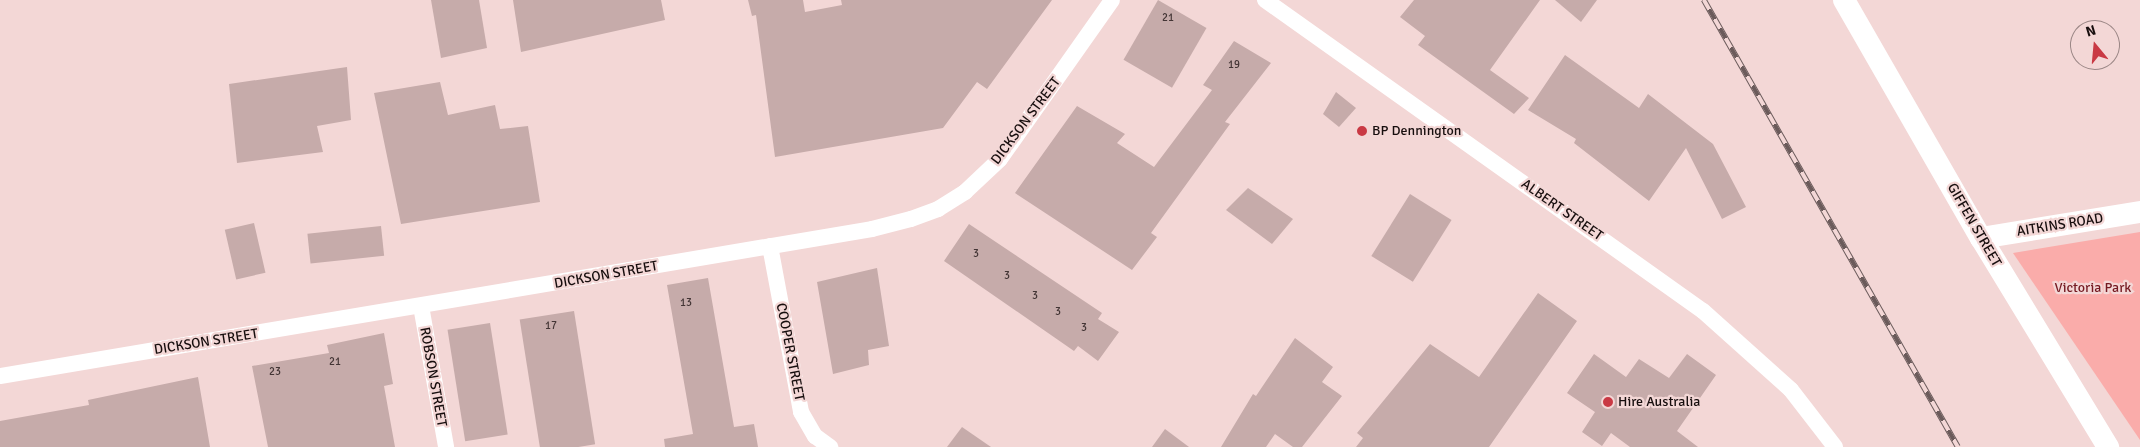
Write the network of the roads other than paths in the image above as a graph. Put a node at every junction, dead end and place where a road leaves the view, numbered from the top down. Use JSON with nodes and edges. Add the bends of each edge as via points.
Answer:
{"nodes":[{"id":1,"x":1112,"y":0,"type":"edge"},
{"id":2,"x":1265,"y":0,"type":"edge"},
{"id":3,"x":1844,"y":0,"type":"edge"},
{"id":4,"x":2140,"y":212,"type":"edge"},
{"id":5,"x":1981,"y":238,"type":"junction"},
{"id":6,"x":770,"y":246,"type":"junction"},
{"id":7,"x":421,"y":306,"type":"junction"},
{"id":8,"x":0,"y":376,"type":"edge"},
{"id":9,"x":446,"y":447,"type":"edge"},
{"id":10,"x":830,"y":447,"type":"edge"},
{"id":11,"x":1835,"y":447,"type":"edge"},
{"id":12,"x":2108,"y":447,"type":"edge"}],
"edges":[{"from":1,"to":6,"type":"street","name":"DICKSON STREET","via":[[1000,159],[965,192],[938,209],[911,219]]},
{"from":2,"to":11,"type":"street","name":"ALBERT STREET","via":[[1703,311],[1791,390]]},
{"from":3,"to":5,"type":"street","name":"GIFFEN STREET"},
{"from":4,"to":5,"type":"street","name":"AITKINS ROAD"},
{"from":5,"to":12,"type":"street","name":"GIFFEN STREET"},
{"from":6,"to":7,"type":"street","name":"DICKSON STREET"},
{"from":6,"to":10,"type":"street","name":"COOPER STREET","via":[[802,412],[815,436]]},
{"from":7,"to":8,"type":"street","name":"DICKSON STREET"},
{"from":7,"to":9,"type":"street","name":"ROBSON STREET"}]}
